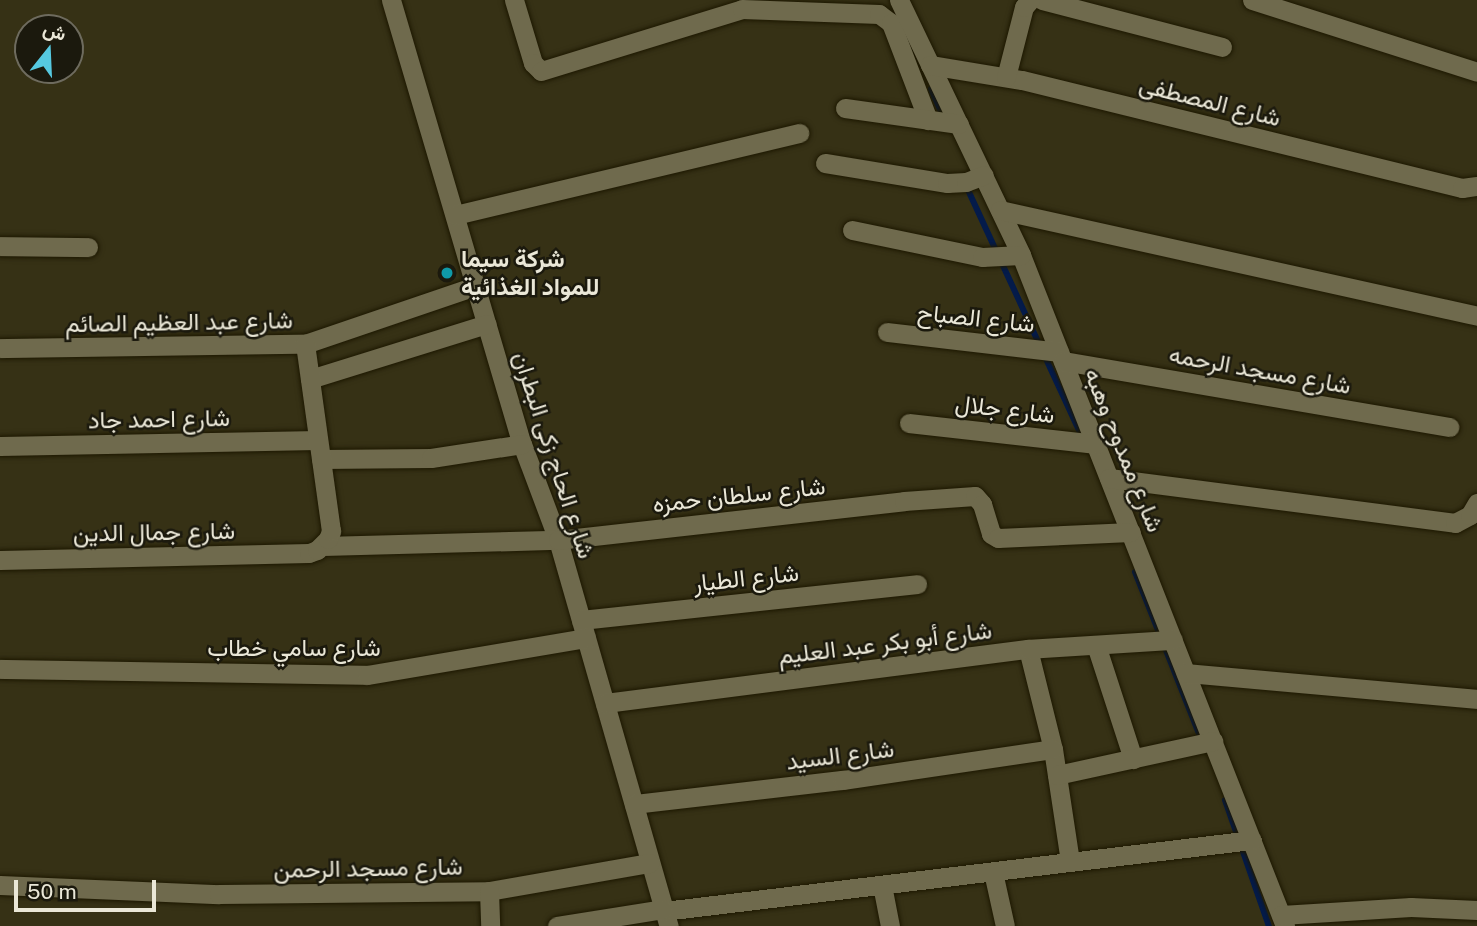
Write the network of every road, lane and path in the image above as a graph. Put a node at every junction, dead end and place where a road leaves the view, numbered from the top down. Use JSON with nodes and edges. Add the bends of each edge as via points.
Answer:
{"nodes":[{"id":1,"x":391,"y":0,"type":"edge"},
{"id":2,"x":514,"y":0,"type":"edge"},
{"id":3,"x":899,"y":0,"type":"edge"},
{"id":4,"x":1030,"y":0,"type":"edge"},
{"id":5,"x":1042,"y":0,"type":"edge"},
{"id":6,"x":1252,"y":0,"type":"edge"},
{"id":7,"x":765,"y":4,"type":"edge"},
{"id":8,"x":1293,"y":6,"type":"edge"},
{"id":9,"x":1222,"y":47,"type":"dead end"},
{"id":10,"x":930,"y":65,"type":"junction"},
{"id":11,"x":1477,"y":72,"type":"edge"},
{"id":12,"x":1006,"y":77,"type":"junction"},
{"id":13,"x":845,"y":108,"type":"dead end"},
{"id":14,"x":928,"y":120,"type":"junction"},
{"id":15,"x":959,"y":124,"type":"junction"},
{"id":16,"x":799,"y":133,"type":"dead end"},
{"id":17,"x":825,"y":163,"type":"dead end"},
{"id":18,"x":984,"y":175,"type":"junction"},
{"id":19,"x":1477,"y":186,"type":"edge"},
{"id":20,"x":1000,"y":211,"type":"junction"},
{"id":21,"x":454,"y":215,"type":"junction"},
{"id":22,"x":852,"y":230,"type":"dead end"},
{"id":23,"x":0,"y":246,"type":"edge"},
{"id":24,"x":88,"y":247,"type":"dead end"},
{"id":25,"x":1014,"y":257,"type":"junction"},
{"id":26,"x":475,"y":286,"type":"junction"},
{"id":27,"x":1477,"y":316,"type":"edge"},
{"id":28,"x":487,"y":324,"type":"junction"},
{"id":29,"x":887,"y":332,"type":"dead end"},
{"id":30,"x":305,"y":345,"type":"junction"},
{"id":31,"x":0,"y":348,"type":"edge"},
{"id":32,"x":1057,"y":355,"type":"junction"},
{"id":33,"x":310,"y":379,"type":"junction"},
{"id":34,"x":909,"y":423,"type":"dead end"},
{"id":35,"x":1449,"y":428,"type":"dead end"},
{"id":36,"x":1085,"y":443,"type":"junction"},
{"id":37,"x":522,"y":444,"type":"junction"},
{"id":38,"x":0,"y":446,"type":"edge"},
{"id":39,"x":319,"y":449,"type":"junction"},
{"id":40,"x":1109,"y":478,"type":"junction"},
{"id":41,"x":1477,"y":503,"type":"edge"},
{"id":42,"x":1131,"y":532,"type":"junction"},
{"id":43,"x":558,"y":540,"type":"junction"},
{"id":44,"x":316,"y":549,"type":"junction"},
{"id":45,"x":0,"y":560,"type":"edge"},
{"id":46,"x":917,"y":584,"type":"dead end"},
{"id":47,"x":583,"y":629,"type":"junction"},
{"id":48,"x":1165,"y":640,"type":"junction"},
{"id":49,"x":1096,"y":645,"type":"junction"},
{"id":50,"x":1028,"y":649,"type":"junction"},
{"id":51,"x":0,"y":669,"type":"edge"},
{"id":52,"x":1186,"y":673,"type":"junction"},
{"id":53,"x":1477,"y":699,"type":"edge"},
{"id":54,"x":605,"y":703,"type":"junction"},
{"id":55,"x":1205,"y":743,"type":"junction"},
{"id":56,"x":1053,"y":749,"type":"junction"},
{"id":57,"x":1133,"y":759,"type":"junction"},
{"id":58,"x":1057,"y":775,"type":"junction"},
{"id":59,"x":634,"y":804,"type":"junction"},
{"id":60,"x":1242,"y":841,"type":"junction"},
{"id":61,"x":1070,"y":862,"type":"junction"},
{"id":62,"x":650,"y":863,"type":"junction"},
{"id":63,"x":993,"y":872,"type":"junction"},
{"id":64,"x":0,"y":885,"type":"edge"},
{"id":65,"x":882,"y":885,"type":"junction"},
{"id":66,"x":489,"y":891,"type":"junction"},
{"id":67,"x":1477,"y":910,"type":"edge"},
{"id":68,"x":666,"y":915,"type":"edge"},
{"id":69,"x":1283,"y":920,"type":"edge"},
{"id":70,"x":490,"y":926,"type":"edge"},
{"id":71,"x":557,"y":926,"type":"edge"},
{"id":72,"x":890,"y":926,"type":"edge"},
{"id":73,"x":1005,"y":926,"type":"edge"}],
"edges":[{"from":1,"to":21,"type":"street","name":"شارع الحاج زكى البطران"},
{"from":2,"to":7,"type":"street","via":[[533,63],[541,71]]},
{"from":3,"to":10,"type":"street","name":"شارع ممدوح وهبه"},
{"from":4,"to":12,"type":"street","via":[[1024,7]]},
{"from":5,"to":9,"type":"street"},
{"from":6,"to":8,"type":"street"},
{"from":7,"to":14,"type":"street","via":[[884,16],[891,23]]},
{"from":8,"to":11,"type":"street"},
{"from":10,"to":12,"type":"street","name":"شارع المصطفى"},
{"from":10,"to":15,"type":"street","name":"شارع ممدوح وهبه"},
{"from":12,"to":19,"type":"street","name":"شارع المصطفى","via":[[1462,188]]},
{"from":13,"to":14,"type":"street"},
{"from":14,"to":15,"type":"street"},
{"from":15,"to":18,"type":"street","name":"شارع ممدوح وهبه"},
{"from":16,"to":21,"type":"street"},
{"from":17,"to":18,"type":"street","via":[[947,183]]},
{"from":18,"to":20,"type":"street","name":"شارع ممدوح وهبه"},
{"from":20,"to":25,"type":"street","name":"شارع ممدوح وهبه"},
{"from":20,"to":27,"type":"street"},
{"from":21,"to":26,"type":"street","name":"شارع الحاج زكى البطران"},
{"from":22,"to":25,"type":"street","via":[[982,257]]},
{"from":23,"to":24,"type":"street"},
{"from":25,"to":32,"type":"street","name":"شارع ممدوح وهبه"},
{"from":26,"to":28,"type":"street","name":"شارع الحاج زكى البطران"},
{"from":26,"to":30,"type":"street","name":"شارع عبد العظيم الصائم"},
{"from":28,"to":33,"type":"street"},
{"from":28,"to":37,"type":"street","name":"شارع الحاج زكى البطران"},
{"from":29,"to":32,"type":"street","name":"شارع الصباح"},
{"from":30,"to":31,"type":"street","name":"شارع عبد العظيم الصائم"},
{"from":30,"to":33,"type":"street"},
{"from":32,"to":35,"type":"street","name":"شارع مسجد الرحمه"},
{"from":32,"to":36,"type":"street","name":"شارع ممدوح وهبه"},
{"from":33,"to":39,"type":"street"},
{"from":34,"to":36,"type":"street","name":"شارع جلال"},
{"from":36,"to":40,"type":"street","name":"شارع ممدوح وهبه"},
{"from":37,"to":39,"type":"street","name":"شارع احمد جاد","via":[[431,458]]},
{"from":37,"to":43,"type":"street","name":"شارع الحاج زكى البطران"},
{"from":38,"to":39,"type":"street","name":"شارع احمد جاد"},
{"from":39,"to":44,"type":"street","via":[[331,531]]},
{"from":40,"to":41,"type":"street","via":[[1455,523],[1470,515]]},
{"from":40,"to":42,"type":"street","name":"شارع ممدوح وهبه"},
{"from":42,"to":43,"type":"street","name":"شارع سلطان حمزه","via":[[998,538],[990,534],[982,504],[975,496]]},
{"from":42,"to":48,"type":"street","name":"شارع ممدوح وهبه"},
{"from":43,"to":44,"type":"street","name":"شارع سلطان حمزه"},
{"from":43,"to":47,"type":"street","name":"شارع الحاج زكى البطران"},
{"from":44,"to":45,"type":"street","name":"شارع جمال الدين"},
{"from":46,"to":47,"type":"street","name":"شارع الطيار"},
{"from":47,"to":51,"type":"street","name":"شارع سامي خطاب","via":[[367,675]]},
{"from":47,"to":54,"type":"street","name":"شارع الحاج زكى البطران"},
{"from":48,"to":49,"type":"street","name":"شارع أبو بكر عبد العليم"},
{"from":48,"to":52,"type":"street","name":"شارع ممدوح وهبه"},
{"from":49,"to":50,"type":"street","name":"شارع أبو بكر عبد العليم"},
{"from":49,"to":57,"type":"street"},
{"from":50,"to":54,"type":"street","name":"شارع أبو بكر عبد العليم"},
{"from":50,"to":56,"type":"street"},
{"from":52,"to":53,"type":"street"},
{"from":52,"to":55,"type":"street","name":"شارع ممدوح وهبه"},
{"from":54,"to":59,"type":"street","name":"شارع الحاج زكى البطران"},
{"from":55,"to":57,"type":"street"},
{"from":55,"to":60,"type":"street","name":"شارع ممدوح وهبه"},
{"from":56,"to":58,"type":"street"},
{"from":56,"to":59,"type":"street","name":"شارع السيد"},
{"from":57,"to":58,"type":"street"},
{"from":58,"to":61,"type":"street"},
{"from":59,"to":62,"type":"street","name":"شارع الحاج زكى البطران"},
{"from":60,"to":61,"type":"street"},
{"from":60,"to":69,"type":"street","name":"شارع ممدوح وهبه"},
{"from":61,"to":63,"type":"street"},
{"from":62,"to":66,"type":"street","name":"شارع مسجد الرحمن"},
{"from":62,"to":68,"type":"street","name":"شارع الحاج زكى البطران"},
{"from":63,"to":65,"type":"street"},
{"from":63,"to":73,"type":"street"},
{"from":64,"to":66,"type":"street","name":"شارع مسجد الرحمن","via":[[219,894]]},
{"from":65,"to":68,"type":"street"},
{"from":65,"to":72,"type":"street"},
{"from":66,"to":70,"type":"street"},
{"from":67,"to":69,"type":"street","via":[[1411,907]]},
{"from":68,"to":71,"type":"street"}]}
